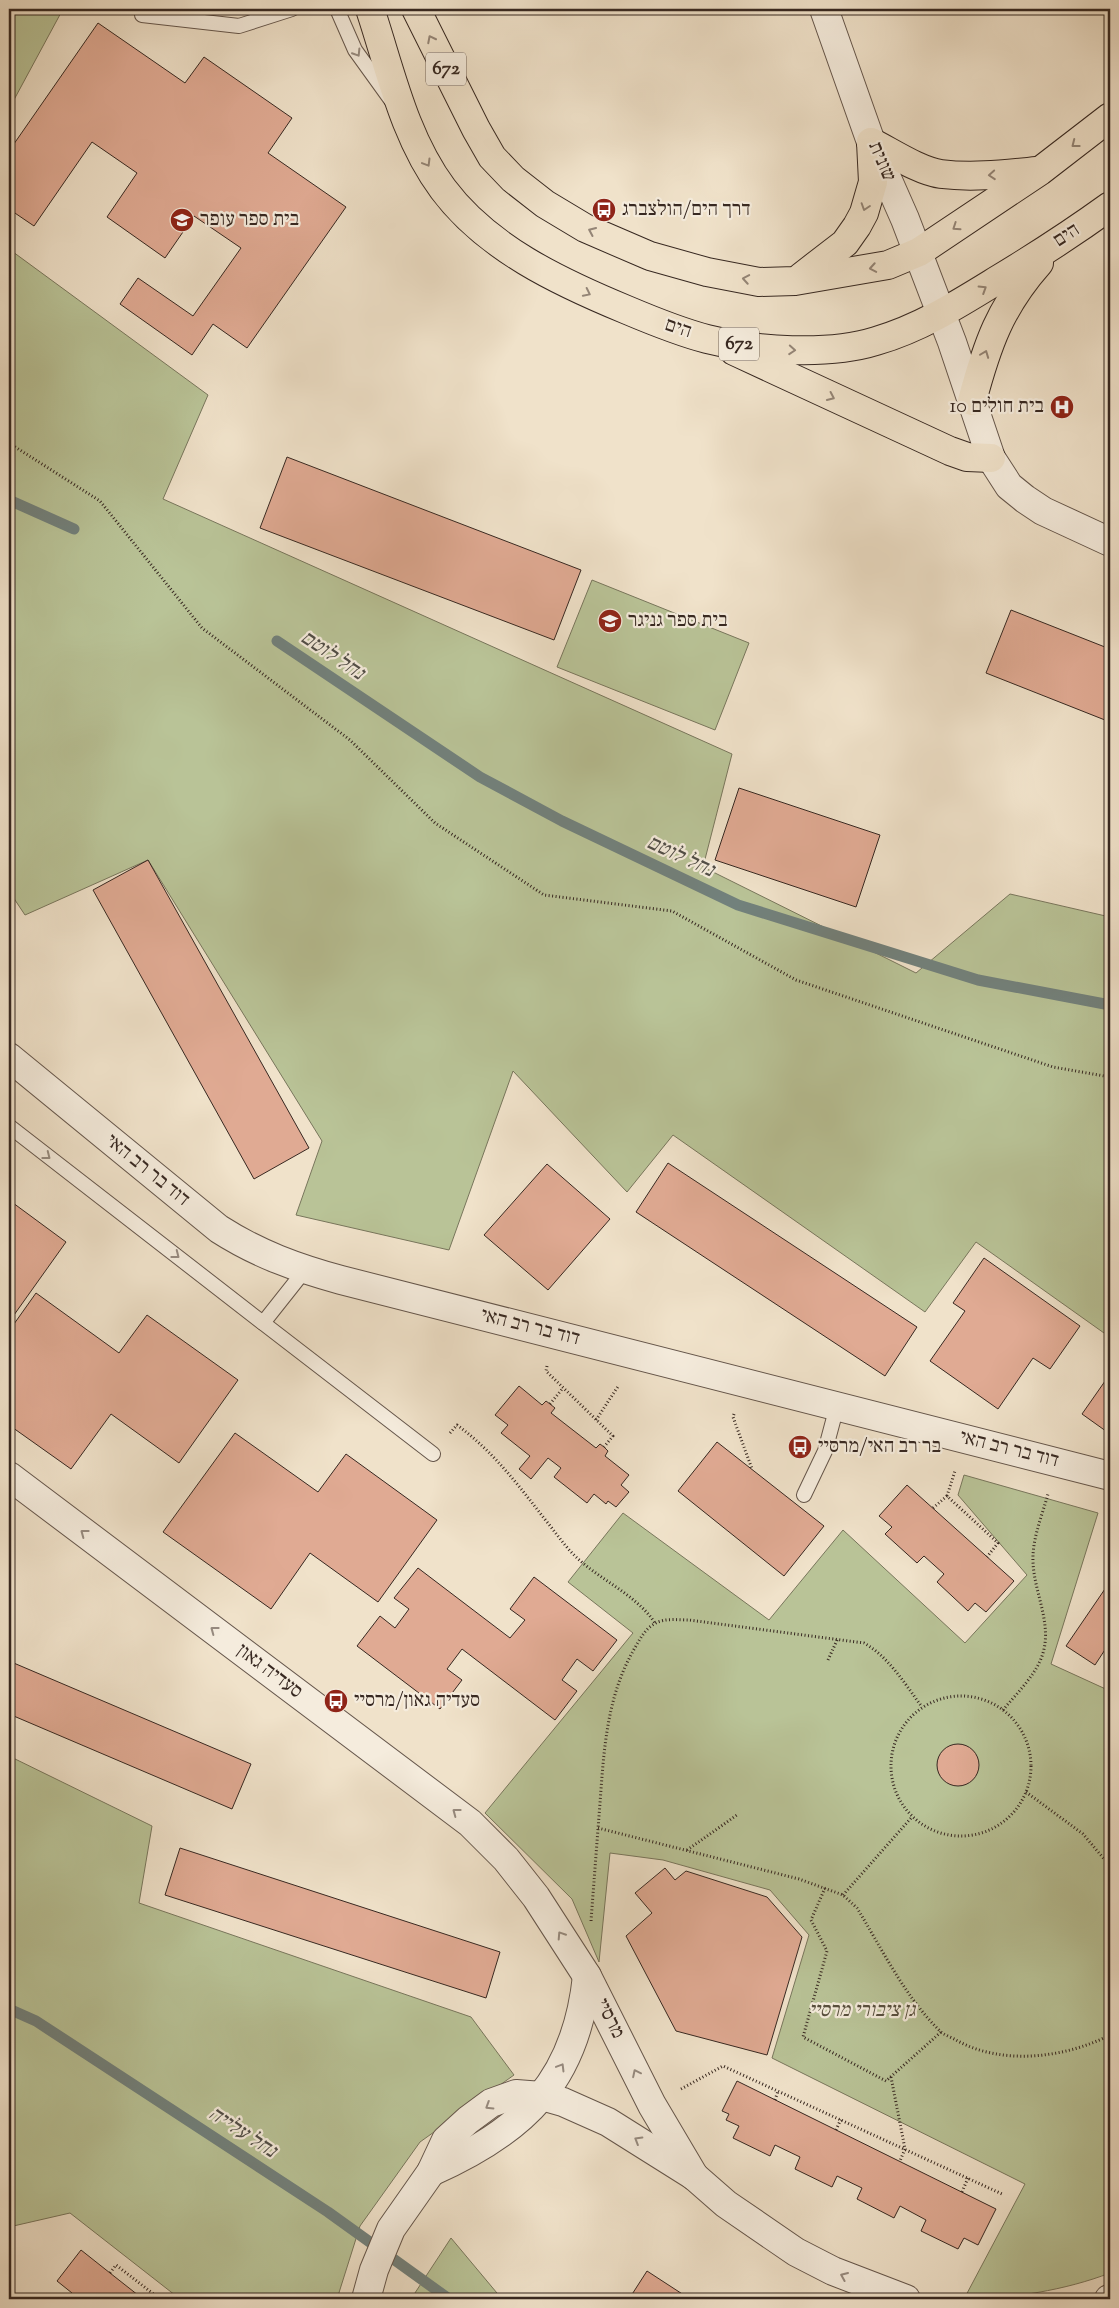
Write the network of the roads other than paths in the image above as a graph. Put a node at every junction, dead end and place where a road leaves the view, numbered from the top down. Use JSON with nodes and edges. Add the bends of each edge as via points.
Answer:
{"nodes":[{"id":1,"x":292,"y":9,"type":"edge"},
{"id":2,"x":337,"y":9,"type":"edge"},
{"id":3,"x":370,"y":9,"type":"edge"},
{"id":4,"x":416,"y":9,"type":"edge"},
{"id":5,"x":824,"y":9,"type":"edge"},
{"id":6,"x":142,"y":15,"type":"dead end"},
{"id":7,"x":1110,"y":117,"type":"edge"},
{"id":8,"x":406,"y":118,"type":"junction"},
{"id":9,"x":871,"y":142,"type":"junction"},
{"id":10,"x":1040,"y":171,"type":"junction"},
{"id":11,"x":1110,"y":206,"type":"edge"},
{"id":12,"x":1076,"y":231,"type":"junction"},
{"id":13,"x":918,"y":252,"type":"junction"},
{"id":14,"x":795,"y":281,"type":"junction"},
{"id":15,"x":942,"y":314,"type":"junction"},
{"id":16,"x":708,"y":339,"type":"junction"},
{"id":17,"x":972,"y":401,"type":"junction"},
{"id":18,"x":991,"y":458,"type":"junction"},
{"id":19,"x":1110,"y":542,"type":"edge"},
{"id":20,"x":9,"y":1057,"type":"edge"},
{"id":21,"x":9,"y":1126,"type":"edge"},
{"id":22,"x":305,"y":1270,"type":"junction"},
{"id":23,"x":263,"y":1323,"type":"junction"},
{"id":24,"x":837,"y":1406,"type":"junction"},
{"id":25,"x":433,"y":1454,"type":"road end"},
{"id":26,"x":9,"y":1476,"type":"edge"},
{"id":27,"x":1110,"y":1476,"type":"edge"},
{"id":28,"x":804,"y":1495,"type":"dead end"},
{"id":29,"x":587,"y":1976,"type":"junction"},
{"id":30,"x":542,"y":2096,"type":"junction"},
{"id":31,"x":694,"y":2176,"type":"junction"},
{"id":32,"x":366,"y":2299,"type":"edge"},
{"id":33,"x":906,"y":2299,"type":"edge"}],
"edges":[{"from":1,"to":6,"type":"lane","via":[[239,26]]},
{"from":2,"to":8,"type":"lane","one_way":true,"via":[[355,50]]},
{"from":3,"to":8,"type":"main road","name":"הים","number":"672"},
{"from":14,"to":4,"type":"main road","number":"672","one_way":true,"via":[[759,282],[706,272],[650,256],[585,228],[545,204],[513,179],[492,156]]},
{"from":5,"to":9,"type":"street","name":"שונית"},
{"from":7,"to":10,"type":"main road","number":"672","one_way":true},
{"from":8,"to":16,"type":"main road","name":"הים","number":"672","one_way":true,"via":[[422,156],[442,188],[466,218],[492,238],[543,271],[600,299],[654,322]]},
{"from":10,"to":9,"type":"main road","one_way":true,"via":[[984,176],[940,174]]},
{"from":9,"to":13,"type":"street","name":"שונית"},
{"from":9,"to":14,"type":"main road","one_way":true,"via":[[873,182],[857,226],[845,243]]},
{"from":10,"to":13,"type":"main road","number":"672","one_way":true},
{"from":11,"to":12,"type":"main road","name":"הים","number":"672"},
{"from":15,"to":12,"type":"main road","name":"הים","number":"672","one_way":true},
{"from":17,"to":12,"type":"main road","one_way":true,"via":[[982,364],[1010,298],[1038,263]]},
{"from":13,"to":14,"type":"main road","number":"672","one_way":true,"via":[[888,265]]},
{"from":13,"to":15,"type":"street","name":"שונית"},
{"from":16,"to":15,"type":"main road","name":"הים","number":"672","one_way":true,"via":[[796,351],[835,350],[875,342]]},
{"from":15,"to":17,"type":"street","name":"שונית"},
{"from":16,"to":18,"type":"main road","one_way":true,"via":[[950,451],[967,457]]},
{"from":17,"to":18,"type":"street","name":"שונית"},
{"from":18,"to":19,"type":"street","name":"שונית","via":[[1009,486],[1024,499]]},
{"from":20,"to":22,"type":"street","name":"דוד בר רב האי","via":[[219,1229],[247,1246]]},
{"from":21,"to":23,"type":"lane","one_way":true},
{"from":22,"to":23,"type":"lane"},
{"from":22,"to":24,"type":"street","name":"דוד בר רב האי"},
{"from":23,"to":25,"type":"lane"},
{"from":24,"to":27,"type":"street","name":"דוד בר רב האי"},
{"from":24,"to":28,"type":"lane","via":[[825,1451]]},
{"from":29,"to":26,"type":"street","name":"סעדיה גאון","one_way":true,"via":[[536,1896],[470,1822]]},
{"from":30,"to":29,"type":"street","name":"מרסיי","one_way":true,"via":[[567,2056],[577,2030]]},
{"from":31,"to":29,"type":"street","name":"מרסיי","one_way":true,"via":[[652,2105]]},
{"from":31,"to":30,"type":"street","name":"מרסיי","one_way":true,"via":[[608,2122]]},
{"from":30,"to":32,"type":"street","name":"מרסיי","via":[[496,2138],[465,2157],[430,2172],[391,2229]]},
{"from":33,"to":31,"type":"street","name":"מרסיי","one_way":true,"via":[[840,2274],[796,2252],[726,2204]]}]}
